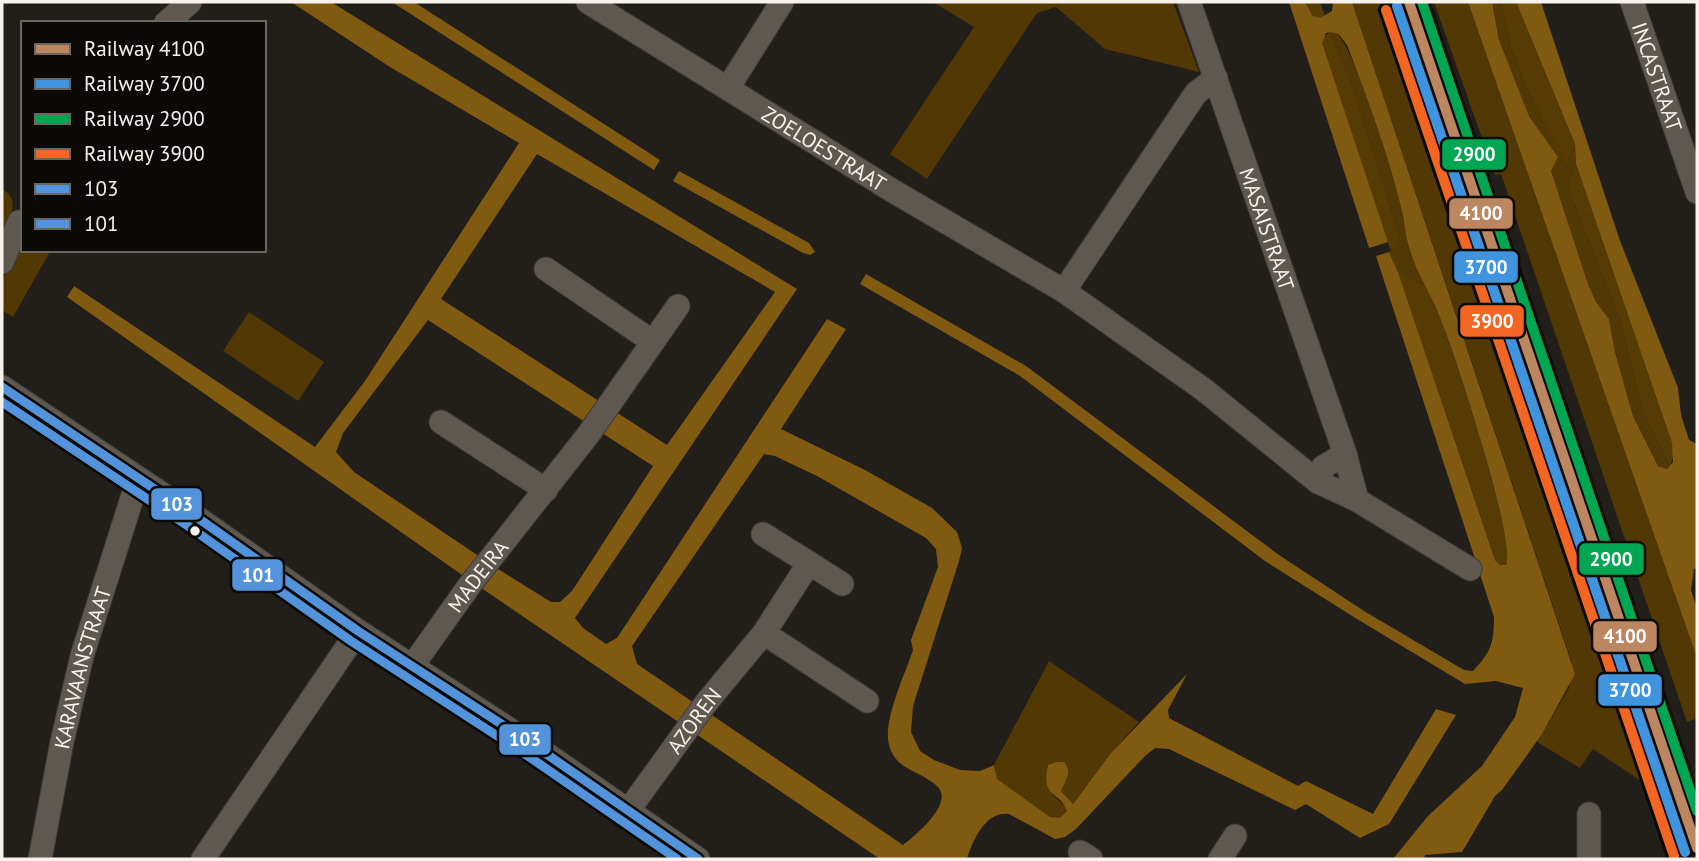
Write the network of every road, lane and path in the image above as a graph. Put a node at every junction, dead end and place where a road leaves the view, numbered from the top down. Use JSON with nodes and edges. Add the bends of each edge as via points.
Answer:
{"nodes":[{"id":1,"x":173,"y":2,"type":"edge"},
{"id":2,"x":190,"y":2,"type":"edge"},
{"id":3,"x":587,"y":2,"type":"edge"},
{"id":4,"x":782,"y":2,"type":"edge"},
{"id":5,"x":1189,"y":2,"type":"edge"},
{"id":6,"x":1632,"y":2,"type":"edge"},
{"id":7,"x":160,"y":21,"type":"edge"},
{"id":8,"x":168,"y":21,"type":"edge"},
{"id":9,"x":1216,"y":78,"type":"junction"},
{"id":10,"x":727,"y":88,"type":"junction"},
{"id":11,"x":1697,"y":192,"type":"edge"},
{"id":12,"x":21,"y":219,"type":"edge"},
{"id":13,"x":2,"y":244,"type":"edge"},
{"id":14,"x":2,"y":262,"type":"edge"},
{"id":15,"x":546,"y":269,"type":"dead end"},
{"id":16,"x":1064,"y":291,"type":"junction"},
{"id":17,"x":678,"y":306,"type":"dead end"},
{"id":18,"x":653,"y":342,"type":"junction"},
{"id":19,"x":2,"y":387,"type":"edge"},
{"id":20,"x":441,"y":422,"type":"dead end"},
{"id":21,"x":1345,"y":454,"type":"junction"},
{"id":22,"x":138,"y":479,"type":"junction"},
{"id":23,"x":1318,"y":482,"type":"junction"},
{"id":24,"x":546,"y":490,"type":"junction"},
{"id":25,"x":1357,"y":500,"type":"junction"},
{"id":26,"x":763,"y":534,"type":"dead end"},
{"id":27,"x":809,"y":563,"type":"junction"},
{"id":28,"x":1470,"y":569,"type":"dead end"},
{"id":29,"x":842,"y":584,"type":"dead end"},
{"id":30,"x":358,"y":631,"type":"junction"},
{"id":31,"x":764,"y":633,"type":"junction"},
{"id":32,"x":413,"y":665,"type":"junction"},
{"id":33,"x":867,"y":701,"type":"dead end"},
{"id":34,"x":628,"y":811,"type":"junction"},
{"id":35,"x":1589,"y":814,"type":"dead end"},
{"id":36,"x":1235,"y":836,"type":"dead end"},
{"id":37,"x":686,"y":856,"type":"edge"},
{"id":38,"x":40,"y":859,"type":"edge"},
{"id":39,"x":202,"y":859,"type":"edge"},
{"id":40,"x":1220,"y":859,"type":"edge"},
{"id":41,"x":1589,"y":859,"type":"edge"}],
"edges":[{"from":1,"to":7,"type":"street"},
{"from":2,"to":8,"type":"street"},
{"from":3,"to":10,"type":"street","name":"ZOELOESTRAAT"},
{"from":4,"to":10,"type":"street"},
{"from":5,"to":9,"type":"street","name":"MASAISTRAAT"},
{"from":6,"to":11,"type":"street","name":"INCASTRAAT"},
{"from":9,"to":16,"type":"street","via":[[1196,93]]},
{"from":9,"to":21,"type":"street","name":"MASAISTRAAT"},
{"from":10,"to":16,"type":"street","name":"ZOELOESTRAAT"},
{"from":12,"to":13,"type":"street"},
{"from":12,"to":14,"type":"street"},
{"from":15,"to":18,"type":"street"},
{"from":16,"to":23,"type":"street","name":"ZOELOESTRAAT","via":[[1203,389]]},
{"from":17,"to":18,"type":"street","name":"MADEIRA"},
{"from":18,"to":24,"type":"street","name":"MADEIRA"},
{"from":19,"to":22,"type":"street"},
{"from":20,"to":24,"type":"street"},
{"from":21,"to":23,"type":"street","via":[[1323,467]]},
{"from":21,"to":25,"type":"street","name":"MASAISTRAAT"},
{"from":22,"to":30,"type":"street"},
{"from":22,"to":38,"type":"street","name":"KARAVAANSTRAAT","via":[[82,656]]},
{"from":23,"to":25,"type":"street","name":"ZOELOESTRAAT"},
{"from":24,"to":32,"type":"street","name":"MADEIRA"},
{"from":25,"to":28,"type":"street"},
{"from":26,"to":27,"type":"street"},
{"from":27,"to":29,"type":"street"},
{"from":27,"to":31,"type":"street","name":"AZOREN"},
{"from":30,"to":32,"type":"street"},
{"from":30,"to":39,"type":"street"},
{"from":31,"to":33,"type":"street"},
{"from":31,"to":34,"type":"street","name":"AZOREN","via":[[706,703]]},
{"from":32,"to":34,"type":"street"},
{"from":34,"to":37,"type":"street"},
{"from":35,"to":41,"type":"street"},
{"from":36,"to":40,"type":"street"}]}
